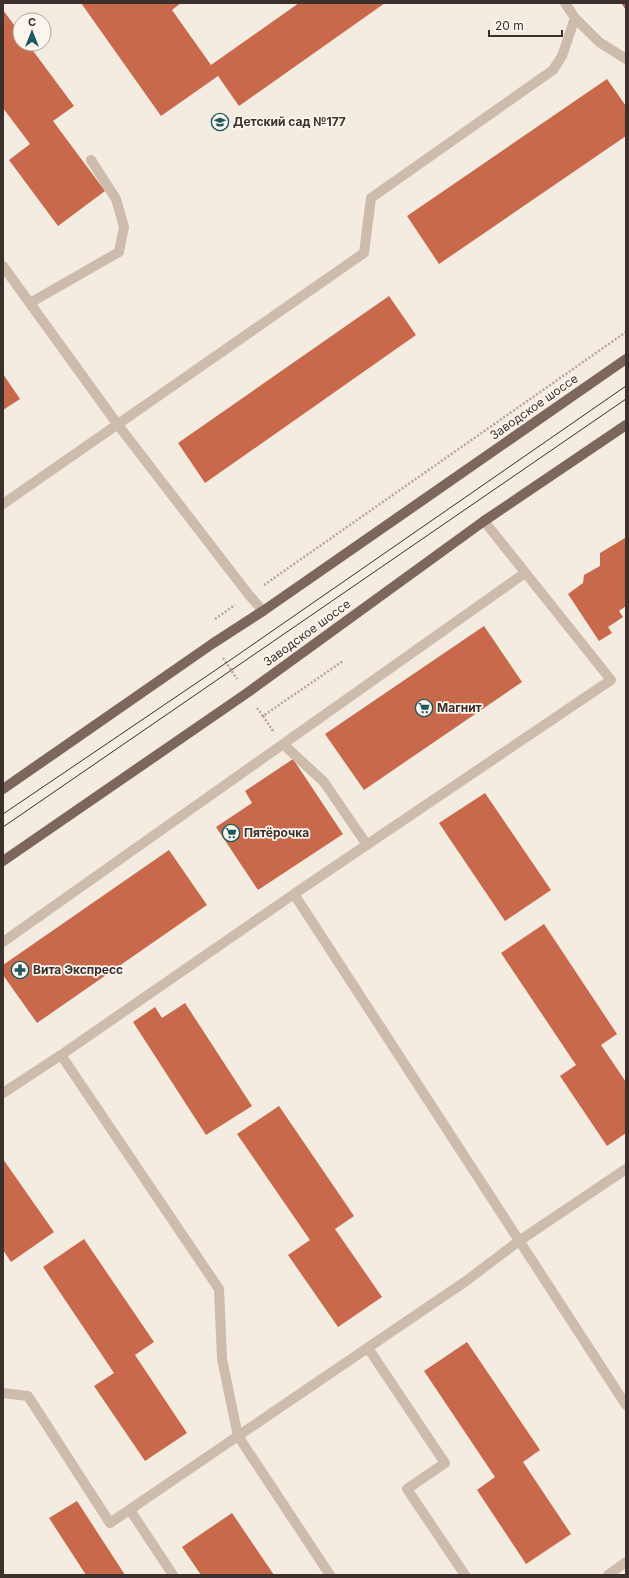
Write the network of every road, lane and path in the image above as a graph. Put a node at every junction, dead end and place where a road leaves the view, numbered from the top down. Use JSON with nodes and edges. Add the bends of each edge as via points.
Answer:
{"nodes":[{"id":1,"x":565,"y":3,"type":"edge"},
{"id":2,"x":575,"y":18,"type":"junction"},
{"id":3,"x":626,"y":59,"type":"edge"},
{"id":4,"x":91,"y":160,"type":"dead end"},
{"id":5,"x":3,"y":266,"type":"edge"},
{"id":6,"x":30,"y":303,"type":"junction"},
{"id":7,"x":626,"y":359,"type":"edge"},
{"id":8,"x":118,"y":425,"type":"junction"},
{"id":9,"x":626,"y":425,"type":"edge"},
{"id":10,"x":3,"y":504,"type":"edge"},
{"id":11,"x":484,"y":521,"type":"junction"},
{"id":12,"x":525,"y":573,"type":"junction"},
{"id":13,"x":264,"y":611,"type":"junction"},
{"id":14,"x":283,"y":744,"type":"junction"},
{"id":15,"x":3,"y":789,"type":"edge"},
{"id":16,"x":367,"y":845,"type":"junction"},
{"id":17,"x":3,"y":860,"type":"edge"},
{"id":18,"x":294,"y":894,"type":"junction"},
{"id":19,"x":3,"y":942,"type":"edge"},
{"id":20,"x":61,"y":1055,"type":"junction"},
{"id":21,"x":3,"y":1093,"type":"edge"},
{"id":22,"x":626,"y":1169,"type":"edge"},
{"id":23,"x":519,"y":1241,"type":"junction"},
{"id":24,"x":368,"y":1348,"type":"junction"},
{"id":25,"x":3,"y":1393,"type":"edge"},
{"id":26,"x":626,"y":1405,"type":"edge"},
{"id":27,"x":238,"y":1436,"type":"junction"},
{"id":28,"x":130,"y":1510,"type":"junction"},
{"id":29,"x":626,"y":1562,"type":"edge"},
{"id":30,"x":173,"y":1575,"type":"edge"},
{"id":31,"x":330,"y":1575,"type":"edge"},
{"id":32,"x":465,"y":1575,"type":"edge"},
{"id":33,"x":608,"y":1575,"type":"edge"}],
"edges":[{"from":1,"to":2,"type":"lane"},
{"from":2,"to":3,"type":"lane","via":[[599,42]]},
{"from":2,"to":8,"type":"lane","via":[[562,56],[553,70],[372,198],[364,252]]},
{"from":4,"to":6,"type":"lane","via":[[116,199],[124,227],[119,252]]},
{"from":5,"to":6,"type":"lane"},
{"from":6,"to":8,"type":"lane"},
{"from":7,"to":13,"type":"main road","name":"Заводское шоссе"},
{"from":8,"to":10,"type":"lane"},
{"from":8,"to":13,"type":"lane"},
{"from":9,"to":11,"type":"main road","name":"Заводское шоссе"},
{"from":11,"to":12,"type":"lane"},
{"from":11,"to":17,"type":"main road","name":"Заводское шоссе","via":[[247,693]]},
{"from":12,"to":14,"type":"lane"},
{"from":12,"to":16,"type":"lane","via":[[611,680]]},
{"from":13,"to":15,"type":"main road","name":"Заводское шоссе","via":[[212,644]]},
{"from":14,"to":16,"type":"lane","via":[[324,782]]},
{"from":14,"to":19,"type":"lane"},
{"from":16,"to":18,"type":"lane"},
{"from":18,"to":20,"type":"lane"},
{"from":18,"to":23,"type":"lane"},
{"from":20,"to":21,"type":"lane"},
{"from":20,"to":27,"type":"lane","via":[[219,1289],[222,1359]]},
{"from":22,"to":23,"type":"lane"},
{"from":23,"to":24,"type":"lane"},
{"from":23,"to":26,"type":"lane"},
{"from":24,"to":27,"type":"lane"},
{"from":24,"to":32,"type":"lane","via":[[445,1463],[407,1488]]},
{"from":25,"to":28,"type":"lane","via":[[28,1396],[110,1524]]},
{"from":27,"to":28,"type":"lane"},
{"from":27,"to":31,"type":"lane"},
{"from":28,"to":30,"type":"lane"},
{"from":29,"to":33,"type":"lane"}]}
